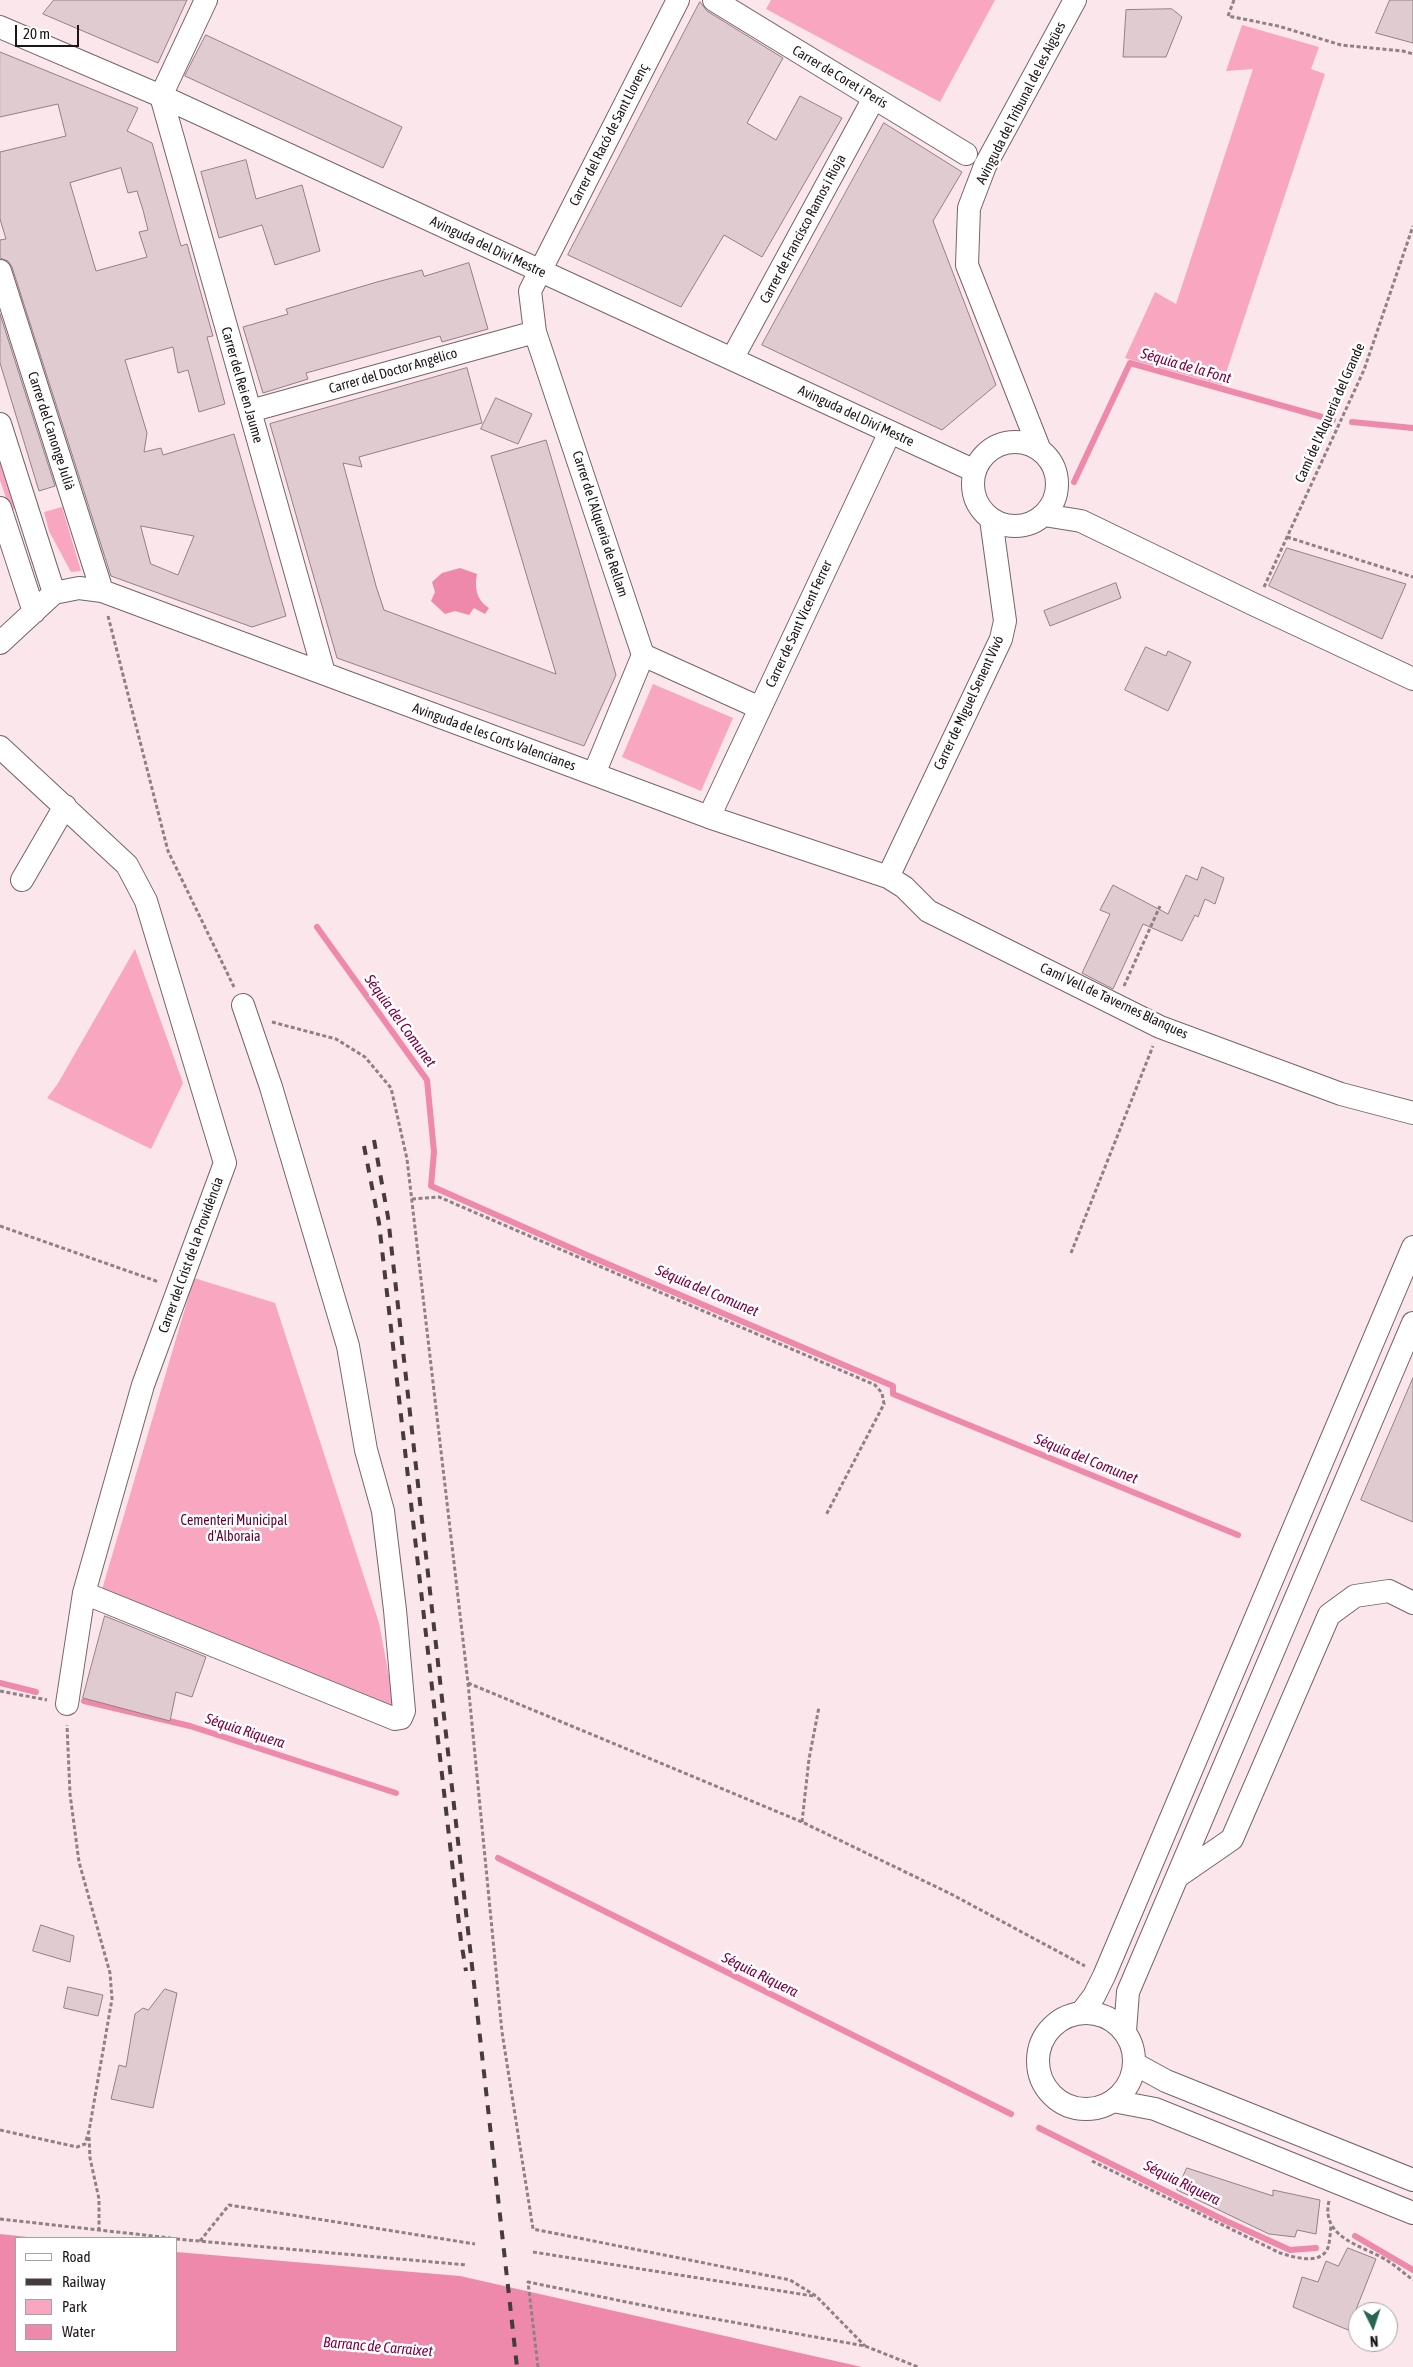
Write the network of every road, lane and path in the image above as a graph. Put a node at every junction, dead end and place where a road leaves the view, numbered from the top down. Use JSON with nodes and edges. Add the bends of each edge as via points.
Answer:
{"nodes":[{"id":1,"x":206,"y":0,"type":"edge"},
{"id":2,"x":678,"y":0,"type":"edge"},
{"id":3,"x":714,"y":0,"type":"edge"},
{"id":4,"x":1075,"y":0,"type":"edge"},
{"id":5,"x":1234,"y":0,"type":"edge"},
{"id":6,"x":0,"y":27,"type":"edge"},
{"id":7,"x":1413,"y":54,"type":"edge"},
{"id":8,"x":161,"y":96,"type":"junction"},
{"id":9,"x":874,"y":98,"type":"junction"},
{"id":10,"x":966,"y":154,"type":"dead end"},
{"id":11,"x":1413,"y":226,"type":"edge"},
{"id":12,"x":540,"y":270,"type":"junction"},
{"id":13,"x":0,"y":271,"type":"edge"},
{"id":14,"x":535,"y":332,"type":"junction"},
{"id":15,"x":732,"y":359,"type":"junction"},
{"id":16,"x":1021,"y":408,"type":"junction"},
{"id":17,"x":250,"y":411,"type":"junction"},
{"id":18,"x":0,"y":424,"type":"edge"},
{"id":19,"x":890,"y":432,"type":"junction"},
{"id":20,"x":1008,"y":442,"type":"junction"},
{"id":21,"x":1038,"y":448,"type":"junction"},
{"id":22,"x":975,"y":471,"type":"junction"},
{"id":23,"x":1058,"y":488,"type":"junction"},
{"id":24,"x":0,"y":508,"type":"edge"},
{"id":25,"x":1044,"y":515,"type":"junction"},
{"id":26,"x":991,"y":519,"type":"junction"},
{"id":27,"x":1081,"y":520,"type":"junction"},
{"id":28,"x":1287,"y":537,"type":"junction"},
{"id":29,"x":1413,"y":577,"type":"edge"},
{"id":30,"x":102,"y":591,"type":"junction"},
{"id":31,"x":54,"y":593,"type":"junction"},
{"id":32,"x":1255,"y":605,"type":"junction"},
{"id":33,"x":34,"y":612,"type":"junction"},
{"id":34,"x":0,"y":643,"type":"edge"},
{"id":35,"x":643,"y":655,"type":"junction"},
{"id":36,"x":324,"y":673,"type":"junction"},
{"id":37,"x":1413,"y":678,"type":"edge"},
{"id":38,"x":760,"y":708,"type":"junction"},
{"id":39,"x":0,"y":748,"type":"edge"},
{"id":40,"x":594,"y":774,"type":"junction"},
{"id":41,"x":65,"y":806,"type":"junction"},
{"id":42,"x":709,"y":817,"type":"junction"},
{"id":43,"x":888,"y":877,"type":"junction"},
{"id":44,"x":22,"y":880,"type":"dead end"},
{"id":45,"x":1160,"y":906,"type":"dead end"},
{"id":46,"x":243,"y":1005,"type":"junction"},
{"id":47,"x":1119,"y":1006,"type":"junction"},
{"id":48,"x":1160,"y":1026,"type":"junction"},
{"id":49,"x":1413,"y":1112,"type":"edge"},
{"id":50,"x":412,"y":1199,"type":"junction"},
{"id":51,"x":0,"y":1226,"type":"edge"},
{"id":52,"x":1413,"y":1247,"type":"edge"},
{"id":53,"x":1071,"y":1253,"type":"dead end"},
{"id":54,"x":178,"y":1290,"type":"junction"},
{"id":55,"x":1413,"y":1323,"type":"edge"},
{"id":56,"x":826,"y":1515,"type":"dead end"},
{"id":57,"x":84,"y":1593,"type":"junction"},
{"id":58,"x":1413,"y":1603,"type":"edge"},
{"id":59,"x":468,"y":1683,"type":"junction"},
{"id":60,"x":0,"y":1691,"type":"edge"},
{"id":61,"x":67,"y":1704,"type":"junction"},
{"id":62,"x":819,"y":1707,"type":"dead end"},
{"id":63,"x":802,"y":1822,"type":"junction"},
{"id":64,"x":1177,"y":1877,"type":"junction"},
{"id":65,"x":1104,"y":1976,"type":"junction"},
{"id":66,"x":1081,"y":2013,"type":"junction"},
{"id":67,"x":1124,"y":2031,"type":"junction"},
{"id":68,"x":1135,"y":2064,"type":"junction"},
{"id":69,"x":1113,"y":2101,"type":"junction"},
{"id":70,"x":0,"y":2130,"type":"edge"},
{"id":71,"x":89,"y":2131,"type":"junction"},
{"id":72,"x":1092,"y":2161,"type":"dead end"},
{"id":73,"x":1413,"y":2180,"type":"edge"},
{"id":74,"x":1337,"y":2183,"type":"junction"},
{"id":75,"x":1413,"y":2213,"type":"edge"},
{"id":76,"x":0,"y":2219,"type":"edge"},
{"id":77,"x":1331,"y":2226,"type":"junction"},
{"id":78,"x":99,"y":2231,"type":"junction"},
{"id":79,"x":161,"y":2237,"type":"edge"},
{"id":80,"x":178,"y":2239,"type":"edge"},
{"id":81,"x":200,"y":2241,"type":"junction"},
{"id":82,"x":476,"y":2244,"type":"dead end"},
{"id":83,"x":533,"y":2252,"type":"dead end"},
{"id":84,"x":467,"y":2265,"type":"dead end"},
{"id":85,"x":1413,"y":2280,"type":"edge"},
{"id":86,"x":816,"y":2296,"type":"junction"},
{"id":87,"x":866,"y":2346,"type":"junction"},
{"id":88,"x":538,"y":2367,"type":"edge"},
{"id":89,"x":918,"y":2367,"type":"edge"}],
"edges":[{"from":1,"to":8,"type":"street"},
{"from":2,"to":12,"type":"street","name":"Carrer del Racó de Sant Llorenç"},
{"from":3,"to":9,"type":"street","name":"Carrer de Coret i Peris"},
{"from":4,"to":16,"type":"street","name":"Avinguda del Tribunal de les Aigües","via":[[985,166],[969,208],[967,265]]},
{"from":5,"to":7,"type":"path","via":[[1228,16],[1278,26],[1341,45]]},
{"from":6,"to":8,"type":"street","name":"Avinguda del Diví Mestre"},
{"from":8,"to":12,"type":"street","name":"Avinguda del Diví Mestre"},
{"from":8,"to":17,"type":"street","name":"Carrer del Rei en Jaume"},
{"from":9,"to":10,"type":"street","name":"Carrer de Coret i Peris"},
{"from":9,"to":15,"type":"street","name":"Carrer de Francisco Ramos i Rioja"},
{"from":11,"to":28,"type":"path","name":"Camí de l'Alqueria del Grande","via":[[1364,370]]},
{"from":12,"to":14,"type":"street","name":"Carrer de l'Alqueria de Rellam","via":[[530,291]]},
{"from":12,"to":15,"type":"street","name":"Avinguda del Diví Mestre"},
{"from":13,"to":30,"type":"street","name":"Carrer del Canonge Julià"},
{"from":14,"to":17,"type":"street","name":"Carrer del Doctor Angélico"},
{"from":14,"to":35,"type":"street","name":"Carrer de l'Alqueria de Rellam"},
{"from":15,"to":19,"type":"street","name":"Avinguda del Diví Mestre"},
{"from":16,"to":20,"type":"street"},
{"from":16,"to":21,"type":"street","name":"Avinguda del Tribunal de les Aigües"},
{"from":17,"to":36,"type":"street","name":"Carrer del Rei en Jaume"},
{"from":18,"to":31,"type":"street"},
{"from":19,"to":22,"type":"street","name":"Avinguda del Diví Mestre"},
{"from":19,"to":38,"type":"street","name":"Carrer de Sant Vicent Ferrer"},
{"from":20,"to":21,"type":"street","via":[[1029,443]]},
{"from":20,"to":22,"type":"street","via":[[986,453]]},
{"from":21,"to":23,"type":"street","via":[[1054,465]]},
{"from":22,"to":26,"type":"street","via":[[974,493],[983,512]]},
{"from":23,"to":25,"type":"street","via":[[1056,498]]},
{"from":23,"to":27,"type":"street"},
{"from":24,"to":33,"type":"street"},
{"from":25,"to":26,"type":"street","via":[[1032,523],[1018,526],[1004,525]]},
{"from":25,"to":27,"type":"street"},
{"from":26,"to":43,"type":"street","name":"Carrer de Miguel Senent Vivó","via":[[1004,621],[1001,639]]},
{"from":27,"to":32,"type":"street"},
{"from":28,"to":29,"type":"path"},
{"from":28,"to":32,"type":"path","name":"Camí de l'Alqueria del Grande"},
{"from":30,"to":31,"type":"street","name":"Avinguda de les Corts Valencianes","via":[[79,588]]},
{"from":30,"to":36,"type":"street","name":"Avinguda de les Corts Valencianes"},
{"from":30,"to":46,"type":"path","via":[[168,851]]},
{"from":31,"to":33,"type":"street"},
{"from":32,"to":37,"type":"street"},
{"from":33,"to":34,"type":"street"},
{"from":35,"to":38,"type":"street"},
{"from":35,"to":40,"type":"street"},
{"from":36,"to":40,"type":"street","name":"Avinguda de les Corts Valencianes"},
{"from":38,"to":42,"type":"street","name":"Carrer de Sant Vicent Ferrer"},
{"from":39,"to":41,"type":"street","name":"Carrer del Crist de la Providència"},
{"from":40,"to":42,"type":"street","name":"Avinguda de les Corts Valencianes"},
{"from":41,"to":44,"type":"street"},
{"from":41,"to":54,"type":"street","name":"Carrer del Crist de la Providència","via":[[127,866],[146,901],[225,1163]]},
{"from":42,"to":43,"type":"street","name":"Avinguda de les Corts Valencianes"},
{"from":43,"to":47,"type":"street","name":"Camí Vell de Tavernes Blanques","via":[[904,887],[928,911]]},
{"from":45,"to":47,"type":"path","via":[[1125,981]]},
{"from":46,"to":50,"type":"path","via":[[271,1022],[336,1039],[365,1057],[391,1088],[407,1159]]},
{"from":46,"to":57,"type":"street","via":[[271,1087],[348,1346],[366,1450],[383,1511],[404,1710],[401,1718],[395,1719]]},
{"from":47,"to":48,"type":"street","name":"Camí Vell de Tavernes Blanques"},
{"from":48,"to":49,"type":"street","name":"Camí Vell de Tavernes Blanques","via":[[1341,1094]]},
{"from":48,"to":53,"type":"path"},
{"from":50,"to":56,"type":"path","via":[[439,1197],[874,1385],[882,1393],[884,1404]]},
{"from":50,"to":59,"type":"path"},
{"from":51,"to":54,"type":"path"},
{"from":52,"to":65,"type":"street"},
{"from":54,"to":57,"type":"street","name":"Carrer del Crist de la Providència","via":[[143,1385]]},
{"from":55,"to":64,"type":"street"},
{"from":57,"to":61,"type":"street","name":"Carrer del Crist de la Providència"},
{"from":58,"to":64,"type":"street","via":[[1389,1591],[1355,1596],[1329,1615],[1232,1839]]},
{"from":59,"to":63,"type":"path"},
{"from":59,"to":86,"type":"path","via":[[502,2032],[534,2229],[790,2280]]},
{"from":60,"to":61,"type":"path"},
{"from":61,"to":71,"type":"path","via":[[70,1794],[79,1862],[110,1973],[112,1999]]},
{"from":62,"to":63,"type":"path","via":[[808,1759]]},
{"from":63,"to":65,"type":"path","via":[[951,1894]]},
{"from":64,"to":67,"type":"street","via":[[1128,1992]]},
{"from":65,"to":66,"type":"street"},
{"from":66,"to":67,"type":"street","via":[[1106,2016]]},
{"from":66,"to":69,"type":"street","via":[[1055,2023],[1039,2046],[1039,2075],[1046,2089],[1066,2105],[1090,2109]]},
{"from":67,"to":68,"type":"street"},
{"from":68,"to":69,"type":"street","via":[[1129,2085]]},
{"from":68,"to":73,"type":"street","via":[[1166,2081]]},
{"from":69,"to":74,"type":"street","via":[[1155,2109]]},
{"from":70,"to":71,"type":"path","via":[[77,2147],[85,2144]]},
{"from":71,"to":78,"type":"path","via":[[90,2158],[99,2199]]},
{"from":72,"to":77,"type":"path","via":[[1280,2253],[1315,2259],[1327,2250]]},
{"from":74,"to":75,"type":"street"},
{"from":74,"to":77,"type":"path","via":[[1328,2203]]},
{"from":76,"to":78,"type":"path"},
{"from":77,"to":85,"type":"path","via":[[1338,2234],[1387,2260]]},
{"from":78,"to":79,"type":"path"},
{"from":80,"to":81,"type":"path"},
{"from":81,"to":82,"type":"path","via":[[229,2205]]},
{"from":81,"to":84,"type":"path"},
{"from":83,"to":86,"type":"path"},
{"from":86,"to":87,"type":"path"},
{"from":87,"to":88,"type":"path","via":[[528,2282]]},
{"from":87,"to":89,"type":"path"}]}
